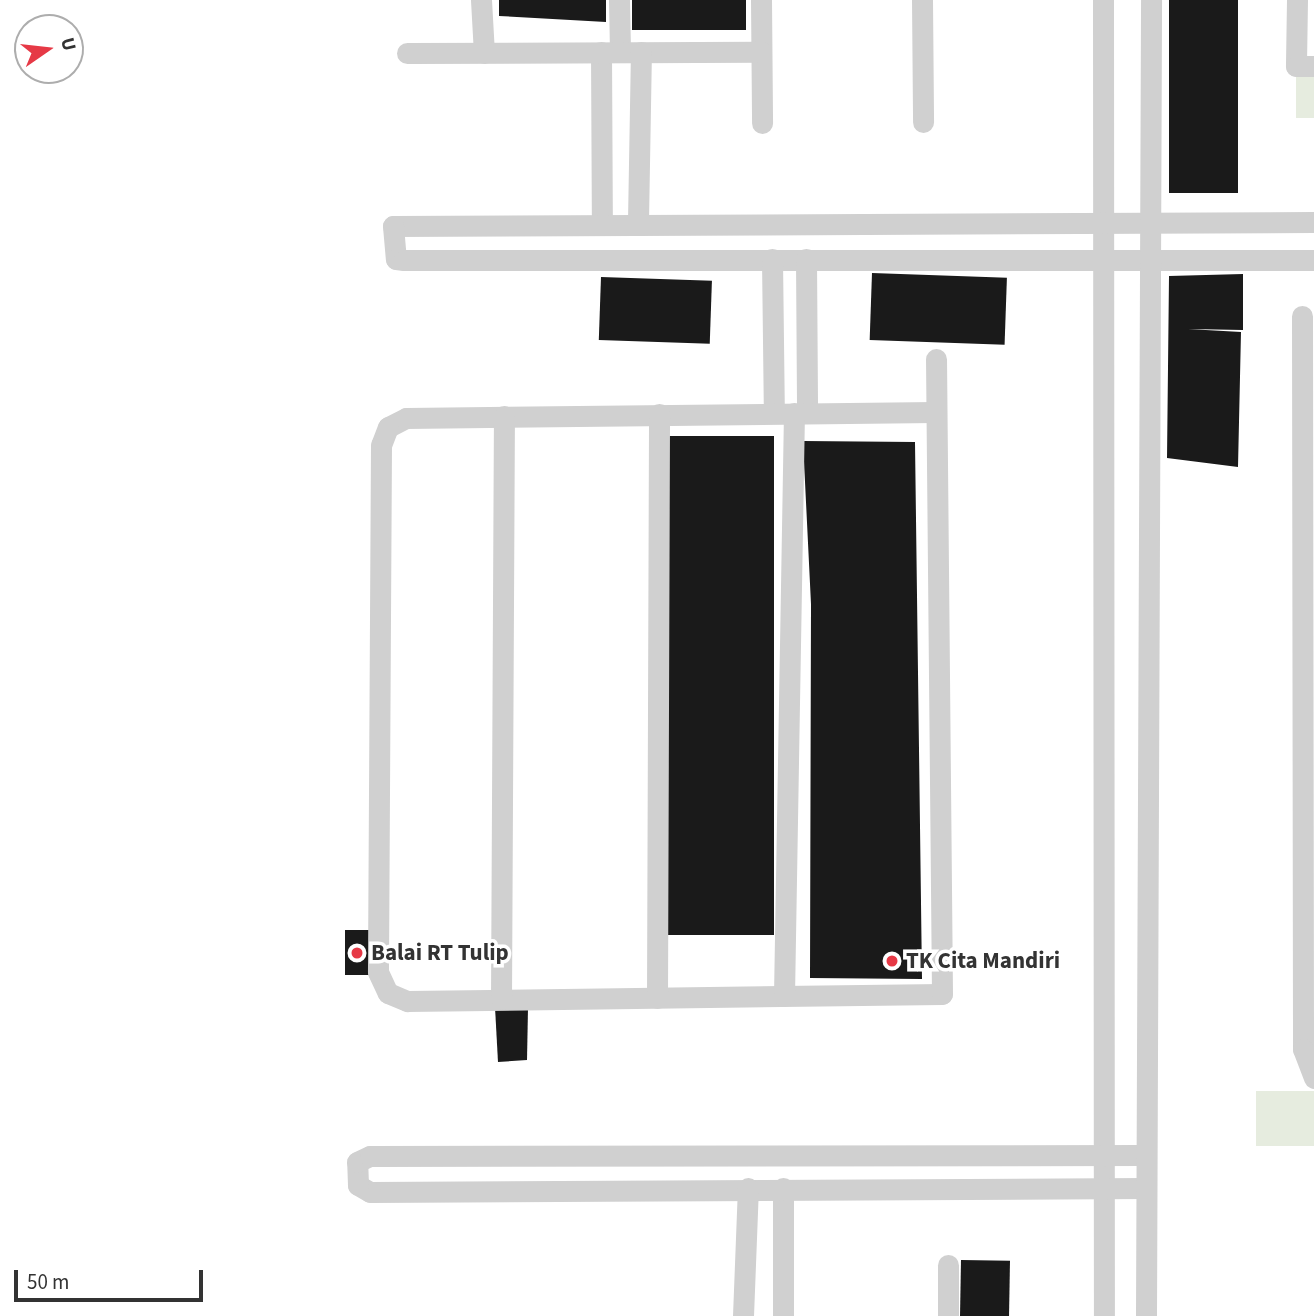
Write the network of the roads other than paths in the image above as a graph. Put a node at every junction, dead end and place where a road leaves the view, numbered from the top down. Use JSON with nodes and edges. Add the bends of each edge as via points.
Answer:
{"nodes":[{"id":1,"x":481,"y":0,"type":"edge"},
{"id":2,"x":619,"y":0,"type":"edge"},
{"id":3,"x":761,"y":0,"type":"edge"},
{"id":4,"x":922,"y":0,"type":"edge"},
{"id":5,"x":1103,"y":0,"type":"edge"},
{"id":6,"x":1151,"y":0,"type":"edge"},
{"id":7,"x":1297,"y":0,"type":"edge"},
{"id":8,"x":620,"y":52,"type":"junction"},
{"id":9,"x":761,"y":52,"type":"junction"},
{"id":10,"x":407,"y":53,"type":"dead end"},
{"id":11,"x":484,"y":53,"type":"junction"},
{"id":12,"x":1314,"y":66,"type":"edge"},
{"id":13,"x":923,"y":122,"type":"dead end"},
{"id":14,"x":762,"y":123,"type":"dead end"},
{"id":15,"x":1104,"y":220,"type":"junction"},
{"id":16,"x":1152,"y":220,"type":"junction"},
{"id":17,"x":602,"y":221,"type":"junction"},
{"id":18,"x":638,"y":221,"type":"junction"},
{"id":19,"x":718,"y":222,"type":"junction"},
{"id":20,"x":1314,"y":222,"type":"edge"},
{"id":21,"x":720,"y":259,"type":"junction"},
{"id":22,"x":772,"y":259,"type":"junction"},
{"id":23,"x":806,"y":259,"type":"junction"},
{"id":24,"x":1151,"y":261,"type":"junction"},
{"id":25,"x":1314,"y":261,"type":"edge"},
{"id":26,"x":1104,"y":262,"type":"junction"},
{"id":27,"x":1302,"y":316,"type":"dead end"},
{"id":28,"x":936,"y":359,"type":"dead end"},
{"id":29,"x":1308,"y":402,"type":"edge"},
{"id":30,"x":935,"y":412,"type":"junction"},
{"id":31,"x":792,"y":413,"type":"junction"},
{"id":32,"x":659,"y":414,"type":"junction"},
{"id":33,"x":504,"y":416,"type":"junction"},
{"id":34,"x":784,"y":996,"type":"junction"},
{"id":35,"x":657,"y":998,"type":"junction"},
{"id":36,"x":501,"y":999,"type":"junction"},
{"id":37,"x":1314,"y":1078,"type":"edge"},
{"id":38,"x":681,"y":1155,"type":"junction"},
{"id":39,"x":1146,"y":1155,"type":"junction"},
{"id":40,"x":1104,"y":1157,"type":"junction"},
{"id":41,"x":680,"y":1187,"type":"junction"},
{"id":42,"x":748,"y":1188,"type":"junction"},
{"id":43,"x":783,"y":1188,"type":"junction"},
{"id":44,"x":1146,"y":1188,"type":"junction"},
{"id":45,"x":1104,"y":1190,"type":"junction"},
{"id":46,"x":948,"y":1265,"type":"dead end"},
{"id":47,"x":743,"y":1316,"type":"edge"},
{"id":48,"x":783,"y":1316,"type":"edge"},
{"id":49,"x":948,"y":1316,"type":"edge"},
{"id":50,"x":1104,"y":1316,"type":"edge"},
{"id":51,"x":1146,"y":1316,"type":"edge"}],
"edges":[{"from":1,"to":11,"type":"street"},
{"from":2,"to":8,"type":"street"},
{"from":3,"to":9,"type":"street"},
{"from":4,"to":13,"type":"street"},
{"from":5,"to":15,"type":"street"},
{"from":6,"to":16,"type":"street"},
{"from":7,"to":12,"type":"street","via":[[1296,66]]},
{"from":8,"to":9,"type":"street"},
{"from":8,"to":11,"type":"street"},
{"from":8,"to":17,"type":"street"},
{"from":8,"to":18,"type":"street"},
{"from":9,"to":14,"type":"street"},
{"from":10,"to":11,"type":"street"},
{"from":15,"to":16,"type":"street"},
{"from":15,"to":19,"type":"street"},
{"from":15,"to":26,"type":"street"},
{"from":16,"to":20,"type":"street"},
{"from":16,"to":24,"type":"street"},
{"from":17,"to":18,"type":"street"},
{"from":17,"to":21,"type":"street","via":[[401,221],[393,226],[393,251],[404,260]]},
{"from":18,"to":19,"type":"street"},
{"from":19,"to":21,"type":"street"},
{"from":21,"to":22,"type":"street"},
{"from":22,"to":23,"type":"street"},
{"from":22,"to":31,"type":"street"},
{"from":23,"to":26,"type":"street"},
{"from":23,"to":31,"type":"street"},
{"from":24,"to":25,"type":"street"},
{"from":24,"to":26,"type":"street"},
{"from":24,"to":39,"type":"street"},
{"from":26,"to":40,"type":"street"},
{"from":27,"to":29,"type":"street"},
{"from":28,"to":30,"type":"street"},
{"from":29,"to":37,"type":"street","via":[[1303,1049]]},
{"from":30,"to":31,"type":"street"},
{"from":30,"to":34,"type":"street","via":[[942,994]]},
{"from":31,"to":32,"type":"street"},
{"from":31,"to":34,"type":"street"},
{"from":32,"to":33,"type":"street"},
{"from":32,"to":35,"type":"street"},
{"from":33,"to":36,"type":"street"},
{"from":33,"to":36,"type":"street","via":[[406,418],[388,427],[381,445],[380,487],[378,972],[388,993],[407,1001]]},
{"from":34,"to":35,"type":"street"},
{"from":35,"to":36,"type":"street"},
{"from":38,"to":40,"type":"street"},
{"from":38,"to":41,"type":"street"},
{"from":38,"to":41,"type":"street","via":[[370,1156],[358,1162],[358,1185],[370,1192]]},
{"from":39,"to":40,"type":"street"},
{"from":39,"to":44,"type":"street"},
{"from":40,"to":45,"type":"street"},
{"from":41,"to":42,"type":"street"},
{"from":42,"to":43,"type":"street"},
{"from":42,"to":47,"type":"street"},
{"from":43,"to":45,"type":"street"},
{"from":43,"to":48,"type":"street"},
{"from":44,"to":45,"type":"street"},
{"from":44,"to":51,"type":"street"},
{"from":45,"to":50,"type":"street"},
{"from":46,"to":49,"type":"street"}]}
